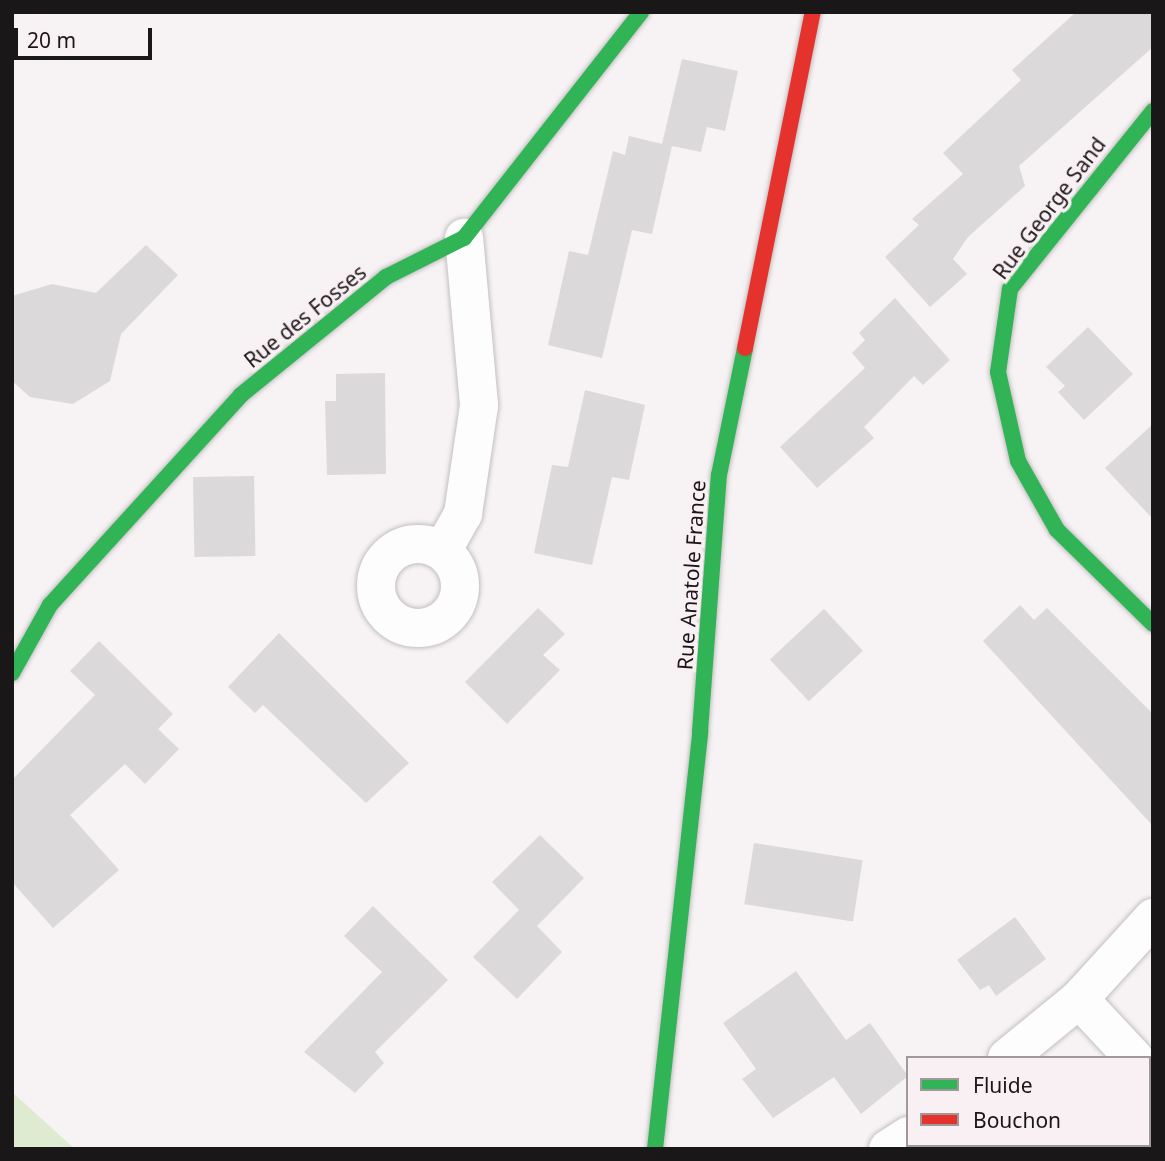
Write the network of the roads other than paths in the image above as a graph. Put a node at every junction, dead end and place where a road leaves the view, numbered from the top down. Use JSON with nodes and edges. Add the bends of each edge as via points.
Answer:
{"nodes":[{"id":1,"x":641,"y":12,"type":"edge"},
{"id":2,"x":813,"y":12,"type":"edge"},
{"id":3,"x":1153,"y":111,"type":"edge"},
{"id":4,"x":464,"y":238,"type":"junction"},
{"id":5,"x":442,"y":551,"type":"dead end"},
{"id":6,"x":1153,"y":624,"type":"edge"},
{"id":7,"x":12,"y":673,"type":"edge"},
{"id":8,"x":1153,"y":918,"type":"edge"},
{"id":9,"x":1079,"y":999,"type":"junction"},
{"id":10,"x":1009,"y":1056,"type":"edge"},
{"id":11,"x":1133,"y":1056,"type":"edge"},
{"id":12,"x":906,"y":1137,"type":"edge"},
{"id":13,"x":655,"y":1149,"type":"edge"},
{"id":14,"x":888,"y":1149,"type":"edge"}],
"edges":[{"from":1,"to":4,"type":"street","name":"Rue des Fosses"},
{"from":2,"to":13,"type":"street","name":"Rue Anatole France","via":[[719,475],[700,732]]},
{"from":3,"to":6,"type":"street","name":"Rue George Sand","via":[[1010,289],[998,372],[1018,461],[1058,530]]},
{"from":4,"to":5,"type":"street","via":[[479,405],[463,514]]},
{"from":4,"to":7,"type":"street","name":"Rue des Fosses","via":[[386,277],[241,395],[50,605]]},
{"from":8,"to":9,"type":"street"},
{"from":9,"to":10,"type":"street"},
{"from":9,"to":11,"type":"street"},
{"from":12,"to":14,"type":"street"}]}
